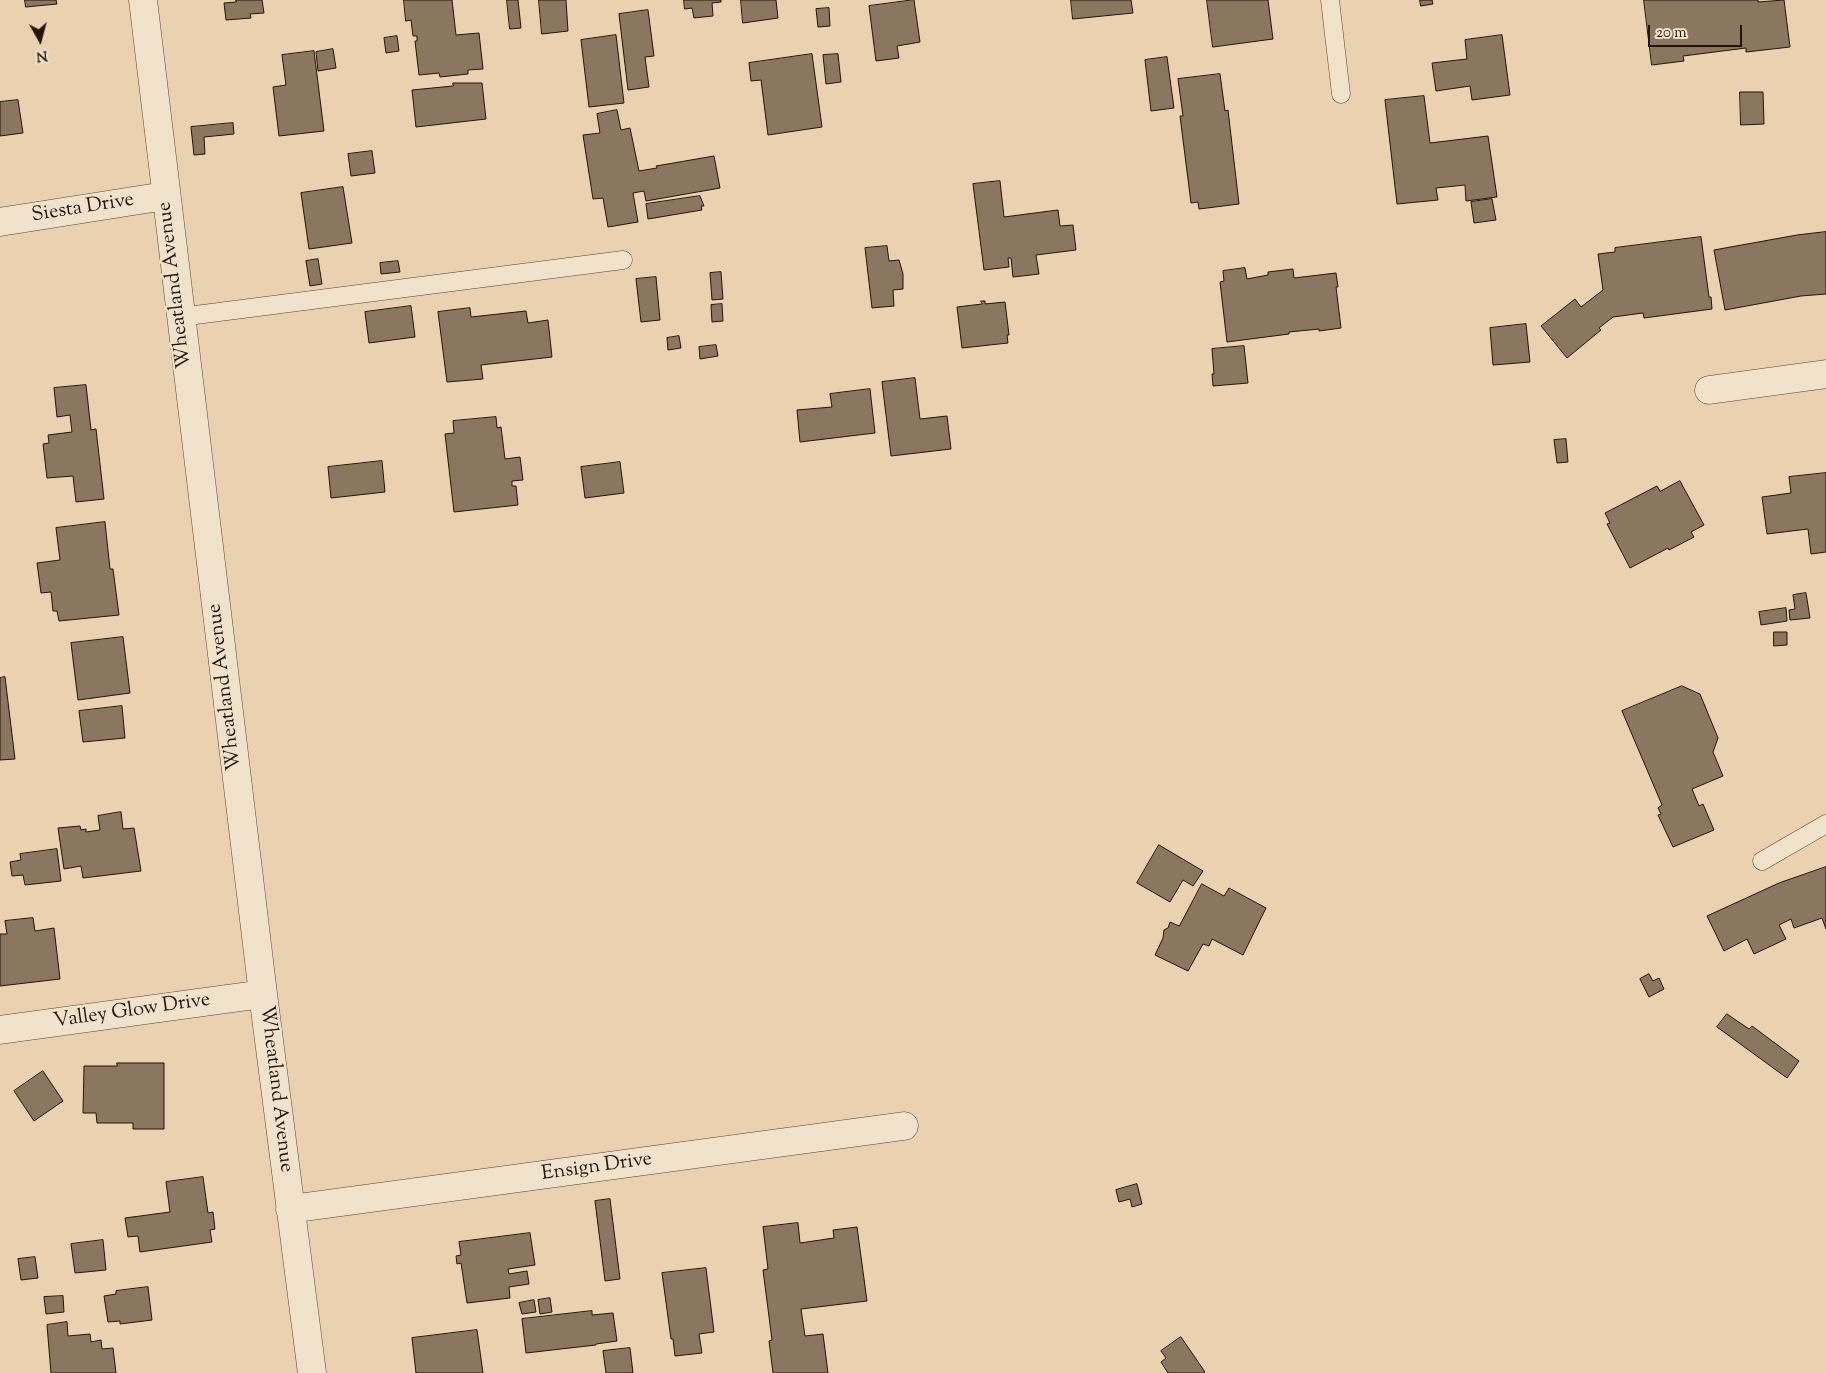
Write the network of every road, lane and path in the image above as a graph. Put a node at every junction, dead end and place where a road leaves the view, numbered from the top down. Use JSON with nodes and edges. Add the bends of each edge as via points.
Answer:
{"nodes":[{"id":1,"x":142,"y":0,"type":"edge"},
{"id":2,"x":1330,"y":0,"type":"edge"},
{"id":3,"x":1341,"y":94,"type":"dead end"},
{"id":4,"x":165,"y":196,"type":"junction"},
{"id":5,"x":0,"y":222,"type":"edge"},
{"id":6,"x":623,"y":260,"type":"dead end"},
{"id":7,"x":180,"y":317,"type":"junction"},
{"id":8,"x":1826,"y":374,"type":"edge"},
{"id":9,"x":1709,"y":390,"type":"dead end"},
{"id":10,"x":1826,"y":824,"type":"edge"},
{"id":11,"x":1762,"y":861,"type":"dead end"},
{"id":12,"x":263,"y":994,"type":"junction"},
{"id":13,"x":0,"y":1030,"type":"edge"},
{"id":14,"x":904,"y":1126,"type":"dead end"},
{"id":15,"x":290,"y":1209,"type":"junction"},
{"id":16,"x":312,"y":1373,"type":"edge"}],
"edges":[{"from":1,"to":4,"type":"street","name":"Wheatland Avenue"},
{"from":2,"to":3,"type":"lane"},
{"from":4,"to":5,"type":"street","name":"Siesta Drive"},
{"from":4,"to":7,"type":"street","name":"Wheatland Avenue"},
{"from":6,"to":7,"type":"lane"},
{"from":7,"to":12,"type":"street","name":"Wheatland Avenue"},
{"from":8,"to":9,"type":"street"},
{"from":10,"to":11,"type":"lane"},
{"from":12,"to":13,"type":"street","name":"Valley Glow Drive"},
{"from":12,"to":15,"type":"street","name":"Wheatland Avenue"},
{"from":14,"to":15,"type":"street","name":"Ensign Drive"},
{"from":15,"to":16,"type":"street","name":"Wheatland Avenue"}]}
